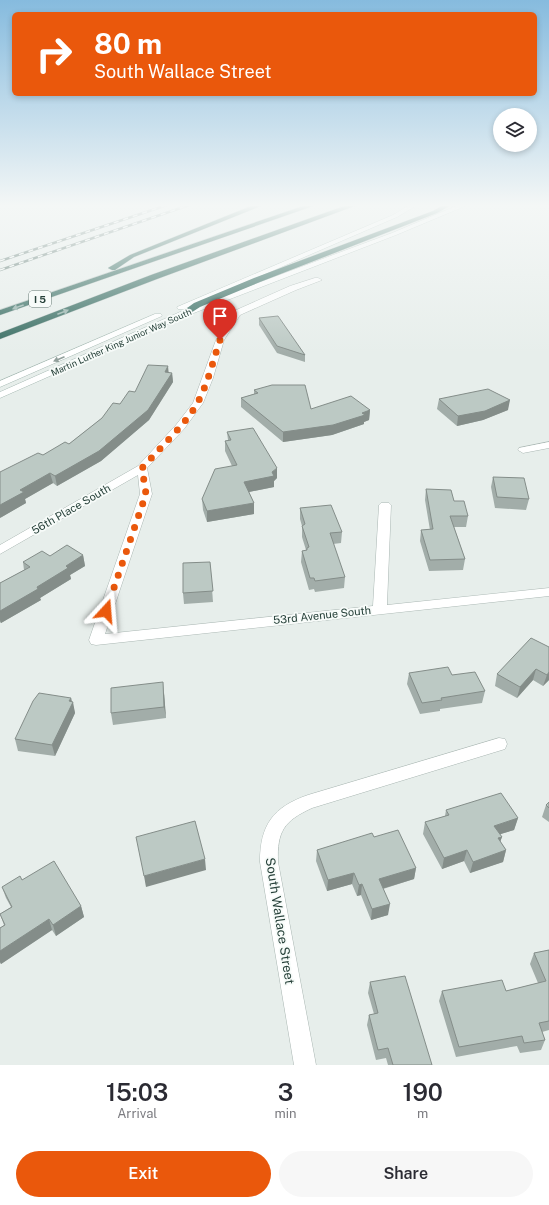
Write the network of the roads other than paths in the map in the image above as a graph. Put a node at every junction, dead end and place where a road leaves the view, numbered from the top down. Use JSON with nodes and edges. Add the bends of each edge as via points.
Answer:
{"nodes":[{"id":1,"x":138,"y":254,"type":"edge"},
{"id":2,"x":170,"y":254,"type":"edge"},
{"id":3,"x":219,"y":254,"type":"edge"},
{"id":4,"x":306,"y":254,"type":"edge"},
{"id":5,"x":326,"y":254,"type":"edge"},
{"id":6,"x":342,"y":254,"type":"edge"},
{"id":7,"x":318,"y":280,"type":"dead end"},
{"id":8,"x":81,"y":284,"type":"junction"},
{"id":9,"x":0,"y":313,"type":"edge"},
{"id":10,"x":183,"y":314,"type":"junction"},
{"id":11,"x":0,"y":336,"type":"edge"},
{"id":12,"x":0,"y":384,"type":"edge"},
{"id":13,"x":0,"y":395,"type":"edge"},
{"id":14,"x":549,"y":445,"type":"edge"},
{"id":15,"x":523,"y":450,"type":"dead end"},
{"id":16,"x":142,"y":468,"type":"junction"},
{"id":17,"x":385,"y":505,"type":"dead end"},
{"id":18,"x":0,"y":550,"type":"edge"},
{"id":19,"x":549,"y":592,"type":"edge"},
{"id":20,"x":380,"y":609,"type":"junction"},
{"id":21,"x":499,"y":744,"type":"dead end"},
{"id":22,"x":305,"y":1065,"type":"edge"}],
"edges":[{"from":1,"to":8,"type":"highway"},
{"from":2,"to":8,"type":"highway","number":"I 5"},
{"from":11,"to":3,"type":"highway","number":"I 5","one_way":true},
{"from":4,"to":12,"type":"main road","name":"Martin Luther King Junior Way South","one_way":true},
{"from":5,"to":10,"type":"highway","via":[[244,285],[197,305]]},
{"from":6,"to":10,"type":"main road","name":"Martin Luther King Junior Way South"},
{"from":7,"to":16,"type":"main road","via":[[280,293],[237,313],[220,340],[198,403],[180,427]]},
{"from":8,"to":9,"type":"highway","number":"I 5","one_way":true},
{"from":10,"to":13,"type":"main road","name":"Martin Luther King Junior Way South"},
{"from":14,"to":15,"type":"main road"},
{"from":16,"to":18,"type":"main road","name":"56th Place South"},
{"from":16,"to":20,"type":"main road","name":"53rd Avenue South","via":[[146,494],[96,640]]},
{"from":17,"to":20,"type":"main road"},
{"from":19,"to":20,"type":"main road","name":"53rd Avenue South"},
{"from":21,"to":22,"type":"main road","name":"South Wallace Street","via":[[308,802],[286,813],[273,829],[269,838],[269,862]]}]}
